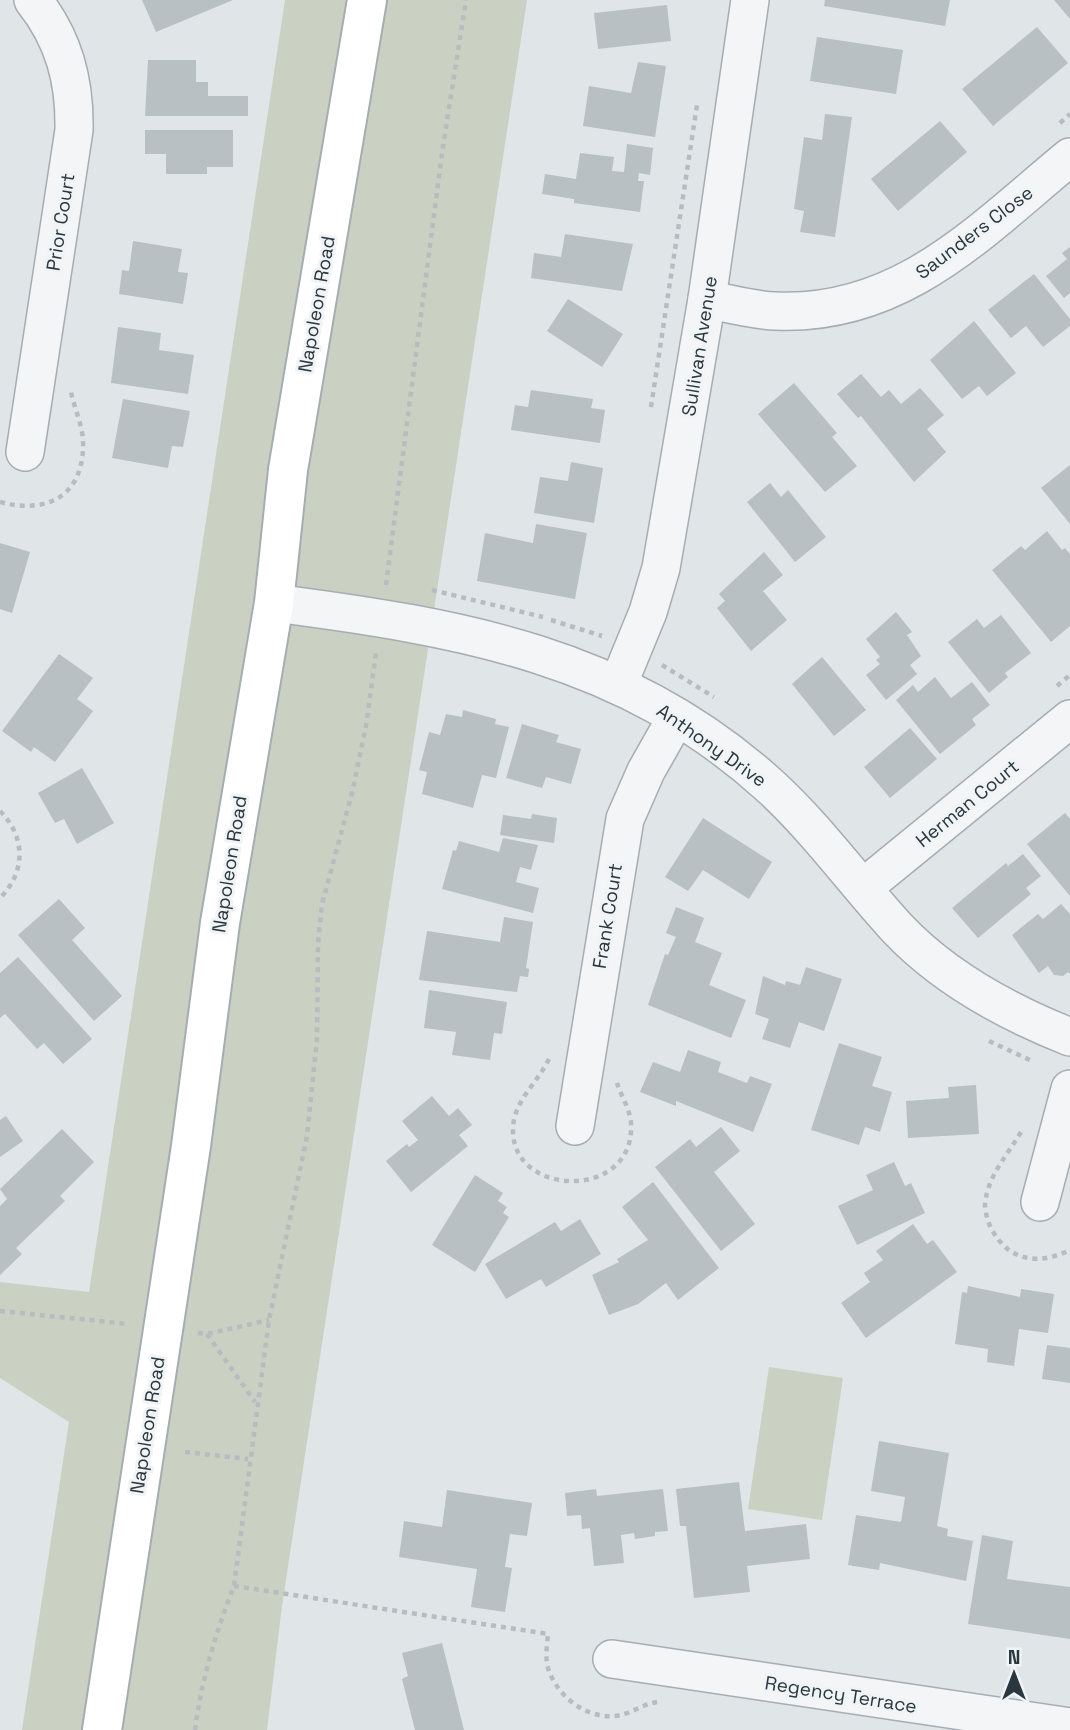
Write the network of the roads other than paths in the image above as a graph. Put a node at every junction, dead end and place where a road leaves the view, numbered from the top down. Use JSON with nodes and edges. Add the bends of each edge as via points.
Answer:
{"nodes":[{"id":1,"x":33,"y":0,"type":"edge"},
{"id":2,"x":367,"y":0,"type":"edge"},
{"id":3,"x":750,"y":0,"type":"edge"},
{"id":4,"x":1060,"y":144,"type":"edge"},
{"id":5,"x":707,"y":299,"type":"junction"},
{"id":6,"x":25,"y":452,"type":"dead end"},
{"id":7,"x":274,"y":603,"type":"junction"},
{"id":8,"x":618,"y":685,"type":"junction"},
{"id":9,"x":676,"y":718,"type":"junction"},
{"id":10,"x":1070,"y":719,"type":"edge"},
{"id":11,"x":864,"y":887,"type":"junction"},
{"id":12,"x":1070,"y":1037,"type":"edge"},
{"id":13,"x":1070,"y":1088,"type":"edge"},
{"id":14,"x":575,"y":1126,"type":"dead end"},
{"id":15,"x":1040,"y":1202,"type":"dead end"},
{"id":16,"x":612,"y":1659,"type":"dead end"},
{"id":17,"x":1070,"y":1727,"type":"edge"},
{"id":18,"x":103,"y":1730,"type":"edge"}],
"edges":[{"from":1,"to":6,"type":"street","name":"Prior Court","via":[[55,32],[75,102]]},
{"from":2,"to":7,"type":"main road","name":"Napoleon Road","via":[[288,470]]},
{"from":3,"to":5,"type":"street","name":"Sullivan Avenue"},
{"from":4,"to":5,"type":"street","name":"Saunders Close","via":[[941,262],[874,297],[794,311]]},
{"from":5,"to":8,"type":"street","name":"Sullivan Avenue","via":[[661,568]]},
{"from":7,"to":8,"type":"street","name":"Anthony Drive","via":[[471,634],[527,649]]},
{"from":7,"to":18,"type":"main road","name":"Napoleon Road","via":[[222,910]]},
{"from":8,"to":9,"type":"street","name":"Anthony Drive"},
{"from":9,"to":11,"type":"street","name":"Anthony Drive","via":[[770,786]]},
{"from":9,"to":14,"type":"street","name":"Frank Court","via":[[625,819]]},
{"from":10,"to":11,"type":"street","name":"Herman Court"},
{"from":11,"to":12,"type":"street","name":"Anthony Drive","via":[[898,928],[957,978]]},
{"from":13,"to":15,"type":"street"},
{"from":16,"to":17,"type":"street","name":"Regency Terrace"}]}
